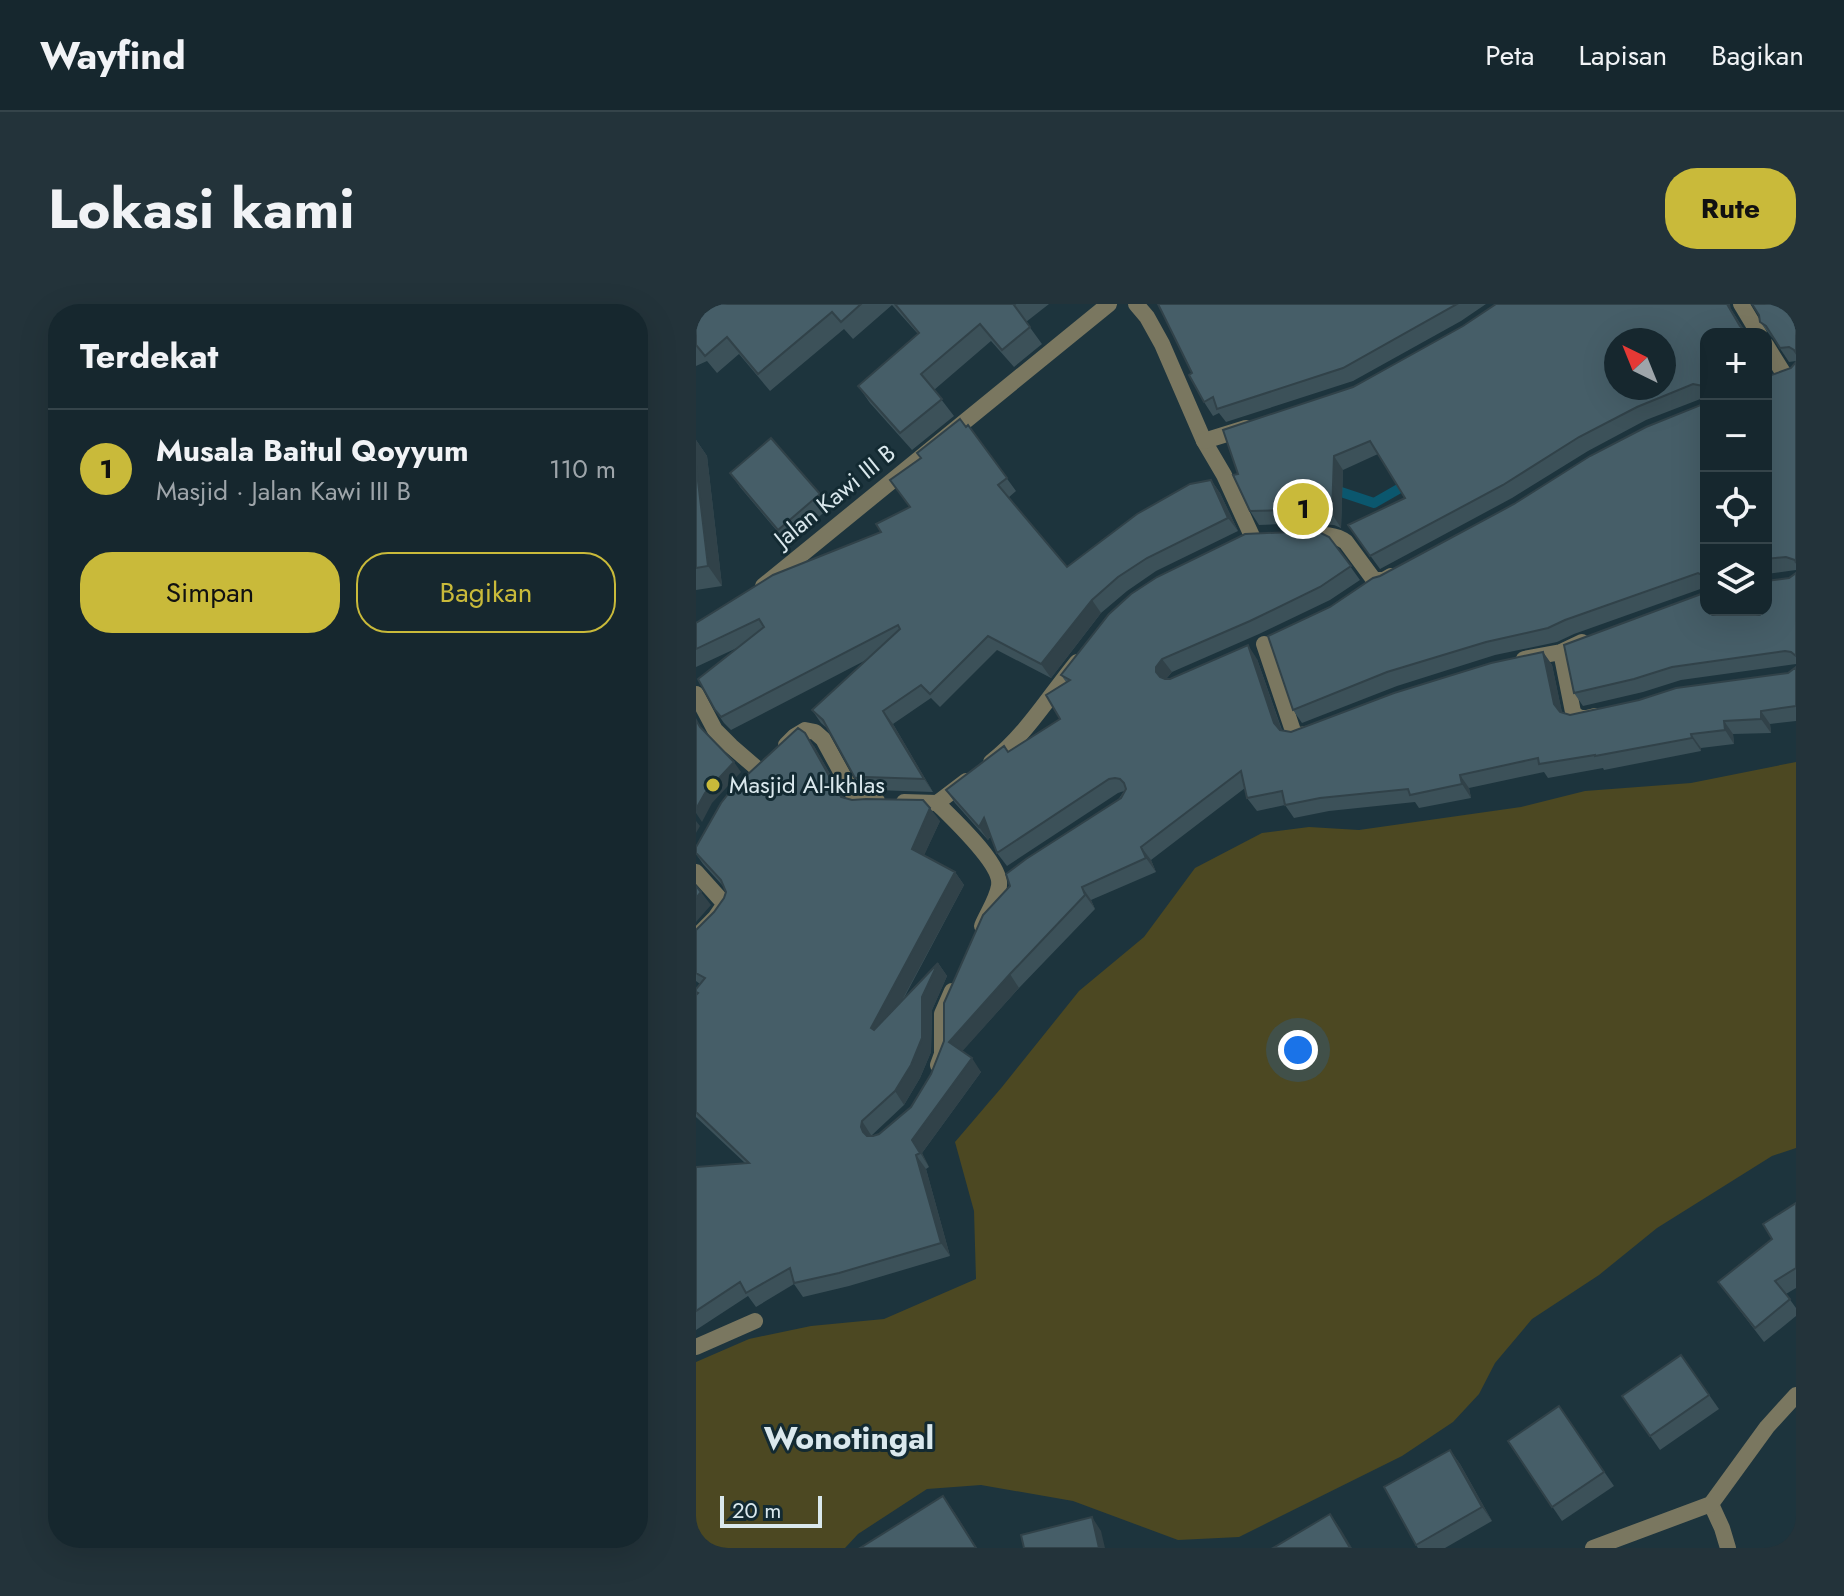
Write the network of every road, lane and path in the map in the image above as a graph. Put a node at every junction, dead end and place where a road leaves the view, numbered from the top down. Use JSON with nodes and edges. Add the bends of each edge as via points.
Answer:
{"nodes":[{"id":1,"x":1109,"y":304,"type":"edge"},
{"id":2,"x":1136,"y":304,"type":"edge"},
{"id":3,"x":1741,"y":304,"type":"edge"},
{"id":4,"x":1755,"y":328,"type":"edge"},
{"id":5,"x":1772,"y":352,"type":"edge"},
{"id":6,"x":1790,"y":373,"type":"edge"},
{"id":7,"x":1266,"y":421,"type":"edge"},
{"id":8,"x":1204,"y":441,"type":"junction"},
{"id":9,"x":1288,"y":535,"type":"edge"},
{"id":10,"x":1252,"y":538,"type":"edge"},
{"id":11,"x":1405,"y":568,"type":"edge"},
{"id":12,"x":750,"y":595,"type":"edge"},
{"id":13,"x":1600,"y":636,"type":"edge"},
{"id":14,"x":1263,"y":644,"type":"dead end"},
{"id":15,"x":1090,"y":646,"type":"edge"},
{"id":16,"x":1561,"y":652,"type":"junction"},
{"id":17,"x":1511,"y":663,"type":"edge"},
{"id":18,"x":696,"y":694,"type":"edge"},
{"id":19,"x":1607,"y":713,"type":"edge"},
{"id":20,"x":1333,"y":723,"type":"edge"},
{"id":21,"x":937,"y":803,"type":"junction"},
{"id":22,"x":696,"y":872,"type":"edge"},
{"id":23,"x":696,"y":937,"type":"edge"},
{"id":24,"x":974,"y":942,"type":"edge"},
{"id":25,"x":957,"y":980,"type":"edge"},
{"id":26,"x":930,"y":1083,"type":"edge"},
{"id":27,"x":755,"y":1321,"type":"dead end"},
{"id":28,"x":696,"y":1347,"type":"edge"},
{"id":29,"x":1796,"y":1395,"type":"edge"},
{"id":30,"x":1711,"y":1504,"type":"junction"},
{"id":31,"x":1593,"y":1548,"type":"edge"},
{"id":32,"x":1728,"y":1548,"type":"edge"}],
"edges":[{"from":1,"to":12,"type":"street","name":"Jalan Kawi III B"},
{"from":2,"to":8,"type":"street","via":[[1162,344]]},
{"from":3,"to":4,"type":"street"},
{"from":5,"to":6,"type":"street"},
{"from":7,"to":8,"type":"street"},
{"from":8,"to":10,"type":"street"},
{"from":9,"to":11,"type":"street","via":[[1341,538],[1373,585]]},
{"from":13,"to":16,"type":"street"},
{"from":14,"to":20,"type":"street","via":[[1295,734]]},
{"from":15,"to":21,"type":"street","via":[[1006,750]]},
{"from":16,"to":17,"type":"street"},
{"from":16,"to":19,"type":"street","via":[[1576,717]]},
{"from":18,"to":21,"type":"street","via":[[715,730],[764,766],[795,736],[815,732],[857,801]]},
{"from":21,"to":24,"type":"street","via":[[1005,882]]},
{"from":22,"to":23,"type":"street","via":[[724,905]]},
{"from":25,"to":26,"type":"street","via":[[942,1014],[942,1054]]},
{"from":27,"to":28,"type":"street"},
{"from":29,"to":30,"type":"street"},
{"from":30,"to":31,"type":"street"},
{"from":30,"to":32,"type":"street"}]}
